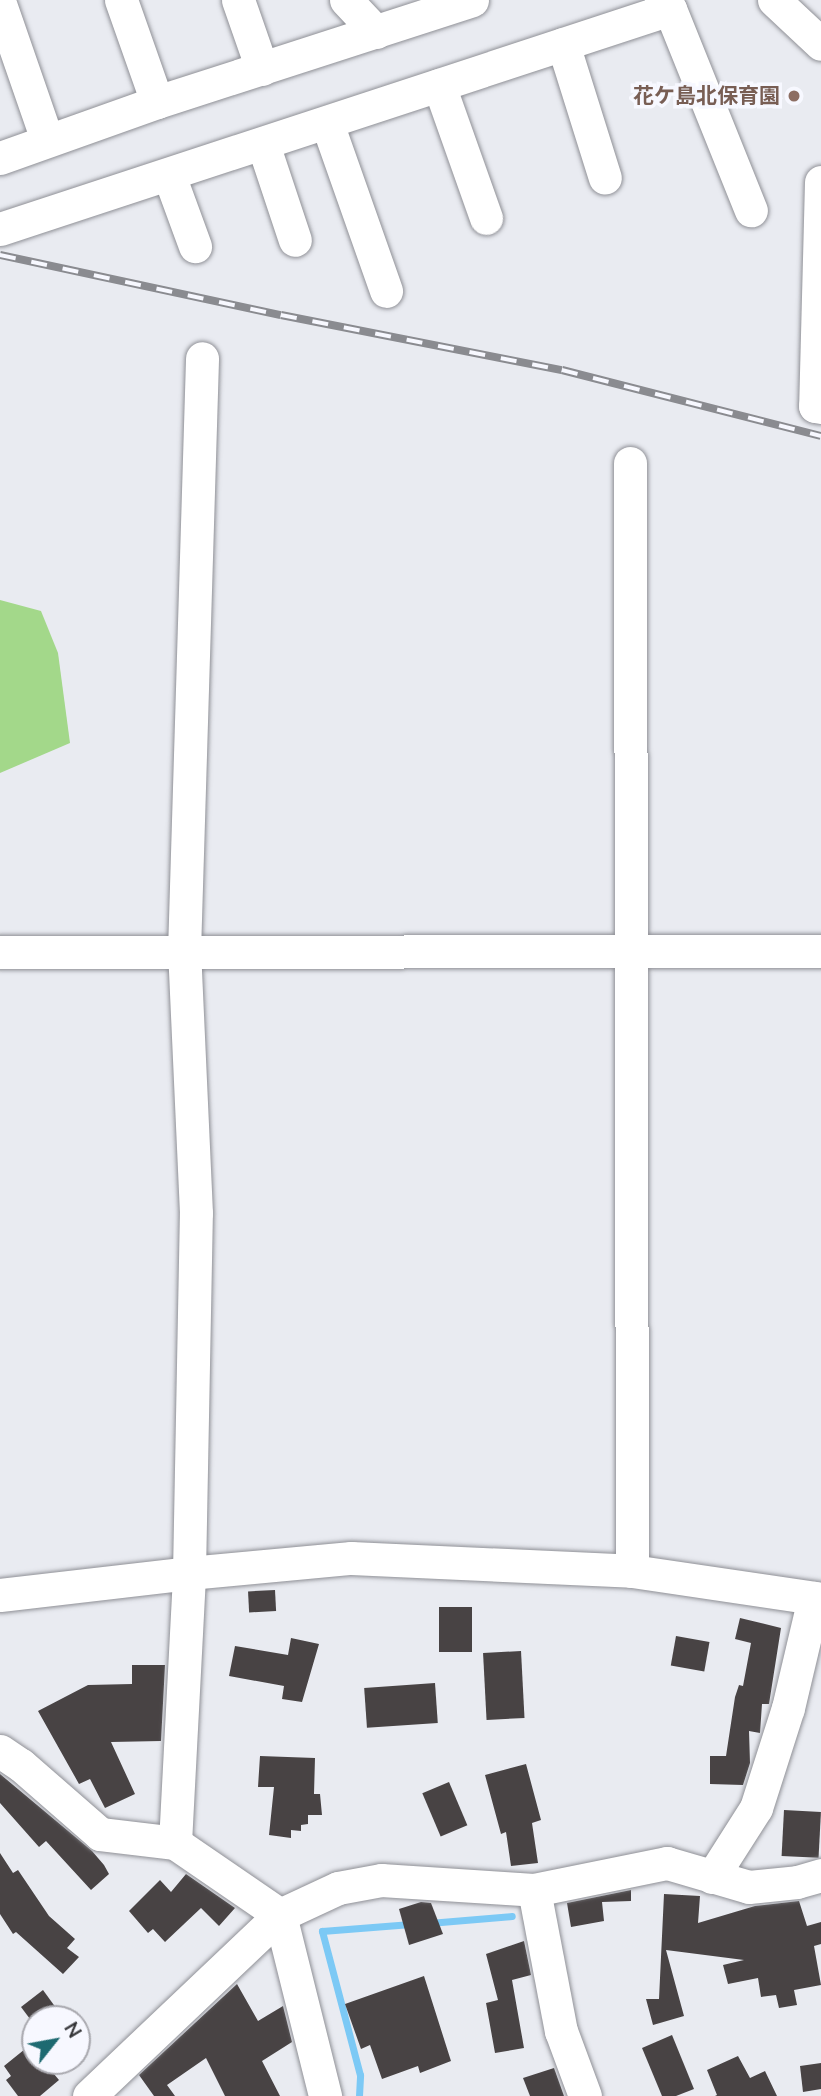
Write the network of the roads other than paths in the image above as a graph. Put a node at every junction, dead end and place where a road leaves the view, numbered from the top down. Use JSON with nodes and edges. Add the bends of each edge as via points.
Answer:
{"nodes":[{"id":1,"x":121,"y":0,"type":"edge"},
{"id":2,"x":238,"y":0,"type":"edge"},
{"id":3,"x":346,"y":0,"type":"edge"},
{"id":4,"x":472,"y":0,"type":"edge"},
{"id":5,"x":0,"y":4,"type":"edge"},
{"id":6,"x":666,"y":5,"type":"edge"},
{"id":7,"x":794,"y":5,"type":"edge"},
{"id":8,"x":376,"y":32,"type":"junction"},
{"id":9,"x":563,"y":44,"type":"junction"},
{"id":10,"x":821,"y":44,"type":"edge"},
{"id":11,"x":262,"y":69,"type":"junction"},
{"id":12,"x":439,"y":85,"type":"junction"},
{"id":13,"x":157,"y":102,"type":"junction"},
{"id":14,"x":327,"y":123,"type":"junction"},
{"id":15,"x":47,"y":140,"type":"junction"},
{"id":16,"x":263,"y":144,"type":"junction"},
{"id":17,"x":0,"y":158,"type":"edge"},
{"id":18,"x":169,"y":175,"type":"junction"},
{"id":19,"x":605,"y":178,"type":"dead end"},
{"id":20,"x":821,"y":182,"type":"edge"},
{"id":21,"x":751,"y":210,"type":"dead end"},
{"id":22,"x":486,"y":218,"type":"dead end"},
{"id":23,"x":0,"y":229,"type":"edge"},
{"id":24,"x":295,"y":240,"type":"dead end"},
{"id":25,"x":195,"y":246,"type":"dead end"},
{"id":26,"x":386,"y":291,"type":"dead end"},
{"id":27,"x":202,"y":358,"type":"dead end"},
{"id":28,"x":821,"y":407,"type":"edge"},
{"id":29,"x":630,"y":463,"type":"dead end"},
{"id":30,"x":629,"y":950,"type":"junction"},
{"id":31,"x":821,"y":951,"type":"edge"},
{"id":32,"x":0,"y":952,"type":"edge"},
{"id":33,"x":184,"y":952,"type":"junction"},
{"id":34,"x":632,"y":1571,"type":"junction"},
{"id":35,"x":189,"y":1573,"type":"junction"},
{"id":36,"x":0,"y":1595,"type":"edge"},
{"id":37,"x":818,"y":1598,"type":"edge"},
{"id":38,"x":0,"y":1751,"type":"edge"},
{"id":39,"x":175,"y":1843,"type":"junction"},
{"id":40,"x":821,"y":1875,"type":"edge"},
{"id":41,"x":712,"y":1877,"type":"junction"},
{"id":42,"x":534,"y":1889,"type":"junction"},
{"id":43,"x":280,"y":1915,"type":"junction"},
{"id":44,"x":89,"y":2096,"type":"edge"},
{"id":45,"x":325,"y":2096,"type":"edge"},
{"id":46,"x":585,"y":2096,"type":"edge"}],
"edges":[{"from":1,"to":13,"type":"street"},
{"from":2,"to":11,"type":"street"},
{"from":3,"to":8,"type":"street"},
{"from":4,"to":8,"type":"street"},
{"from":5,"to":15,"type":"street"},
{"from":6,"to":9,"type":"street"},
{"from":6,"to":21,"type":"street"},
{"from":7,"to":10,"type":"street"},
{"from":8,"to":11,"type":"street"},
{"from":9,"to":12,"type":"street"},
{"from":9,"to":19,"type":"street"},
{"from":11,"to":13,"type":"street"},
{"from":12,"to":14,"type":"street"},
{"from":12,"to":22,"type":"street"},
{"from":13,"to":15,"type":"street"},
{"from":14,"to":16,"type":"street"},
{"from":14,"to":26,"type":"street"},
{"from":15,"to":17,"type":"street"},
{"from":16,"to":18,"type":"street"},
{"from":16,"to":24,"type":"street"},
{"from":18,"to":23,"type":"street"},
{"from":18,"to":25,"type":"street"},
{"from":20,"to":28,"type":"street","via":[[815,406]]},
{"from":27,"to":33,"type":"street"},
{"from":29,"to":30,"type":"street"},
{"from":30,"to":31,"type":"street"},
{"from":30,"to":33,"type":"street"},
{"from":30,"to":34,"type":"street"},
{"from":32,"to":33,"type":"street"},
{"from":33,"to":35,"type":"street","via":[[196,1213]]},
{"from":34,"to":35,"type":"street","via":[[351,1558]]},
{"from":34,"to":37,"type":"street"},
{"from":35,"to":36,"type":"street"},
{"from":35,"to":39,"type":"street"},
{"from":37,"to":41,"type":"street","via":[[756,1808]]},
{"from":38,"to":39,"type":"street","via":[[31,1772],[100,1834]]},
{"from":39,"to":43,"type":"street"},
{"from":40,"to":41,"type":"street","via":[[749,1887]]},
{"from":41,"to":42,"type":"street","via":[[667,1863]]},
{"from":42,"to":43,"type":"street","via":[[381,1880],[338,1888]]},
{"from":42,"to":46,"type":"street","via":[[561,2031]]},
{"from":43,"to":44,"type":"street"},
{"from":43,"to":45,"type":"street"}]}
